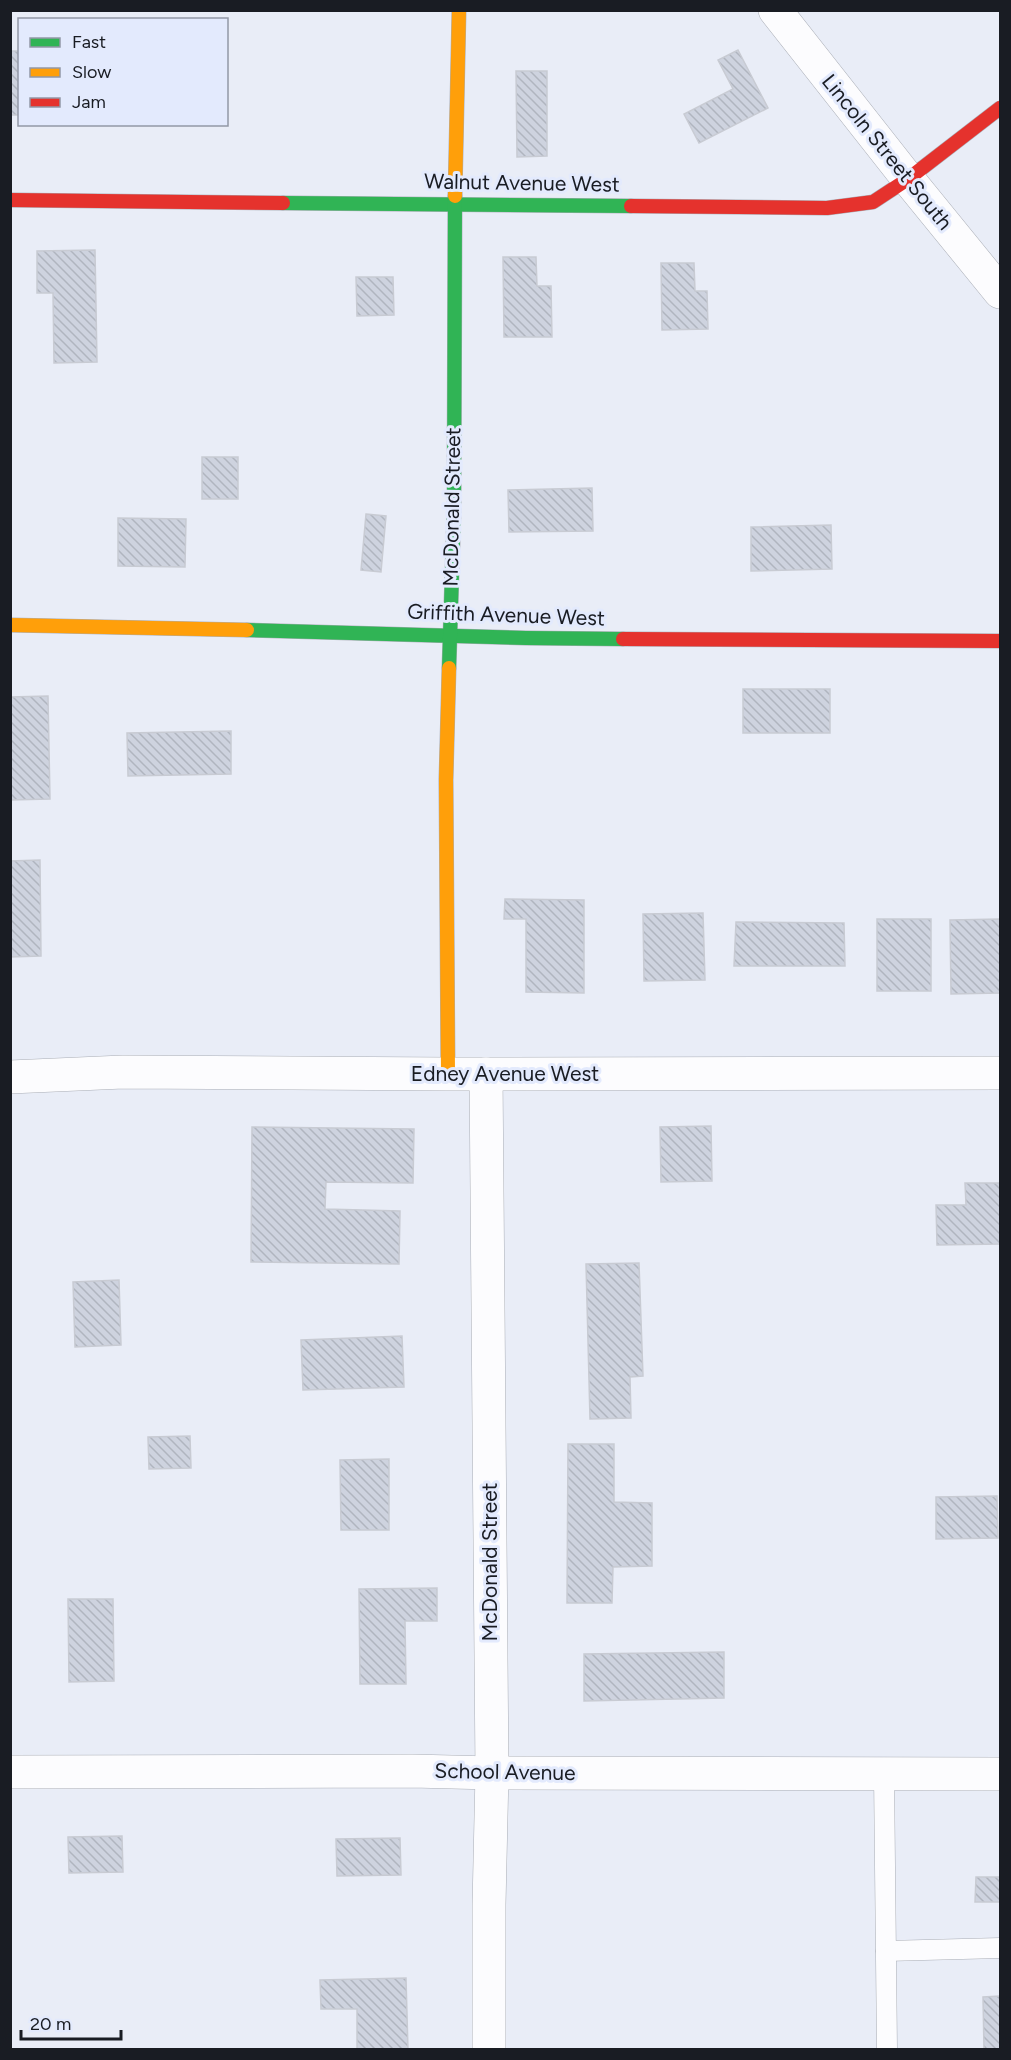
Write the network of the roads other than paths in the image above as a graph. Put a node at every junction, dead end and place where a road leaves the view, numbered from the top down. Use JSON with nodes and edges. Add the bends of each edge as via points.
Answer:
{"nodes":[{"id":1,"x":459,"y":10,"type":"edge"},
{"id":2,"x":775,"y":10,"type":"edge"},
{"id":3,"x":1000,"y":108,"type":"edge"},
{"id":4,"x":908,"y":179,"type":"junction"},
{"id":5,"x":10,"y":200,"type":"edge"},
{"id":6,"x":455,"y":203,"type":"junction"},
{"id":7,"x":1000,"y":292,"type":"edge"},
{"id":8,"x":10,"y":625,"type":"edge"},
{"id":9,"x":449,"y":635,"type":"junction"},
{"id":10,"x":1000,"y":641,"type":"edge"},
{"id":11,"x":1000,"y":1073,"type":"edge"},
{"id":12,"x":448,"y":1074,"type":"junction"},
{"id":13,"x":486,"y":1074,"type":"junction"},
{"id":14,"x":10,"y":1077,"type":"edge"},
{"id":15,"x":10,"y":1772,"type":"edge"},
{"id":16,"x":492,"y":1773,"type":"junction"},
{"id":17,"x":884,"y":1774,"type":"junction"},
{"id":18,"x":1000,"y":1774,"type":"edge"},
{"id":19,"x":1000,"y":1948,"type":"edge"},
{"id":20,"x":886,"y":1951,"type":"junction"},
{"id":21,"x":489,"y":2049,"type":"edge"},
{"id":22,"x":887,"y":2049,"type":"edge"}],
"edges":[{"from":1,"to":6,"type":"street","name":"McDonald Street"},
{"from":2,"to":4,"type":"street","name":"Lincoln Street South"},
{"from":3,"to":4,"type":"street","name":"Walnut Avenue West"},
{"from":4,"to":6,"type":"street","name":"Walnut Avenue West","via":[[873,202],[827,208]]},
{"from":4,"to":7,"type":"street","name":"Lincoln Street South"},
{"from":5,"to":6,"type":"street","name":"Walnut Avenue West"},
{"from":6,"to":9,"type":"street","name":"McDonald Street","via":[[454,509]]},
{"from":8,"to":9,"type":"street","name":"Griffith Avenue West"},
{"from":9,"to":10,"type":"street","name":"Griffith Avenue West","via":[[537,639]]},
{"from":9,"to":12,"type":"street","name":"McDonald Street"},
{"from":11,"to":13,"type":"street","name":"Edney Avenue West"},
{"from":12,"to":13,"type":"street","name":"Edney Avenue West"},
{"from":12,"to":14,"type":"street","name":"Edney Avenue West","via":[[123,1072]]},
{"from":13,"to":16,"type":"street","name":"McDonald Street"},
{"from":15,"to":16,"type":"street","name":"School Avenue"},
{"from":16,"to":17,"type":"street","name":"School Avenue"},
{"from":16,"to":21,"type":"street","name":"McDonald Street"},
{"from":17,"to":18,"type":"street","name":"School Avenue"},
{"from":17,"to":20,"type":"lane"},
{"from":19,"to":20,"type":"lane"},
{"from":20,"to":22,"type":"lane"}]}
